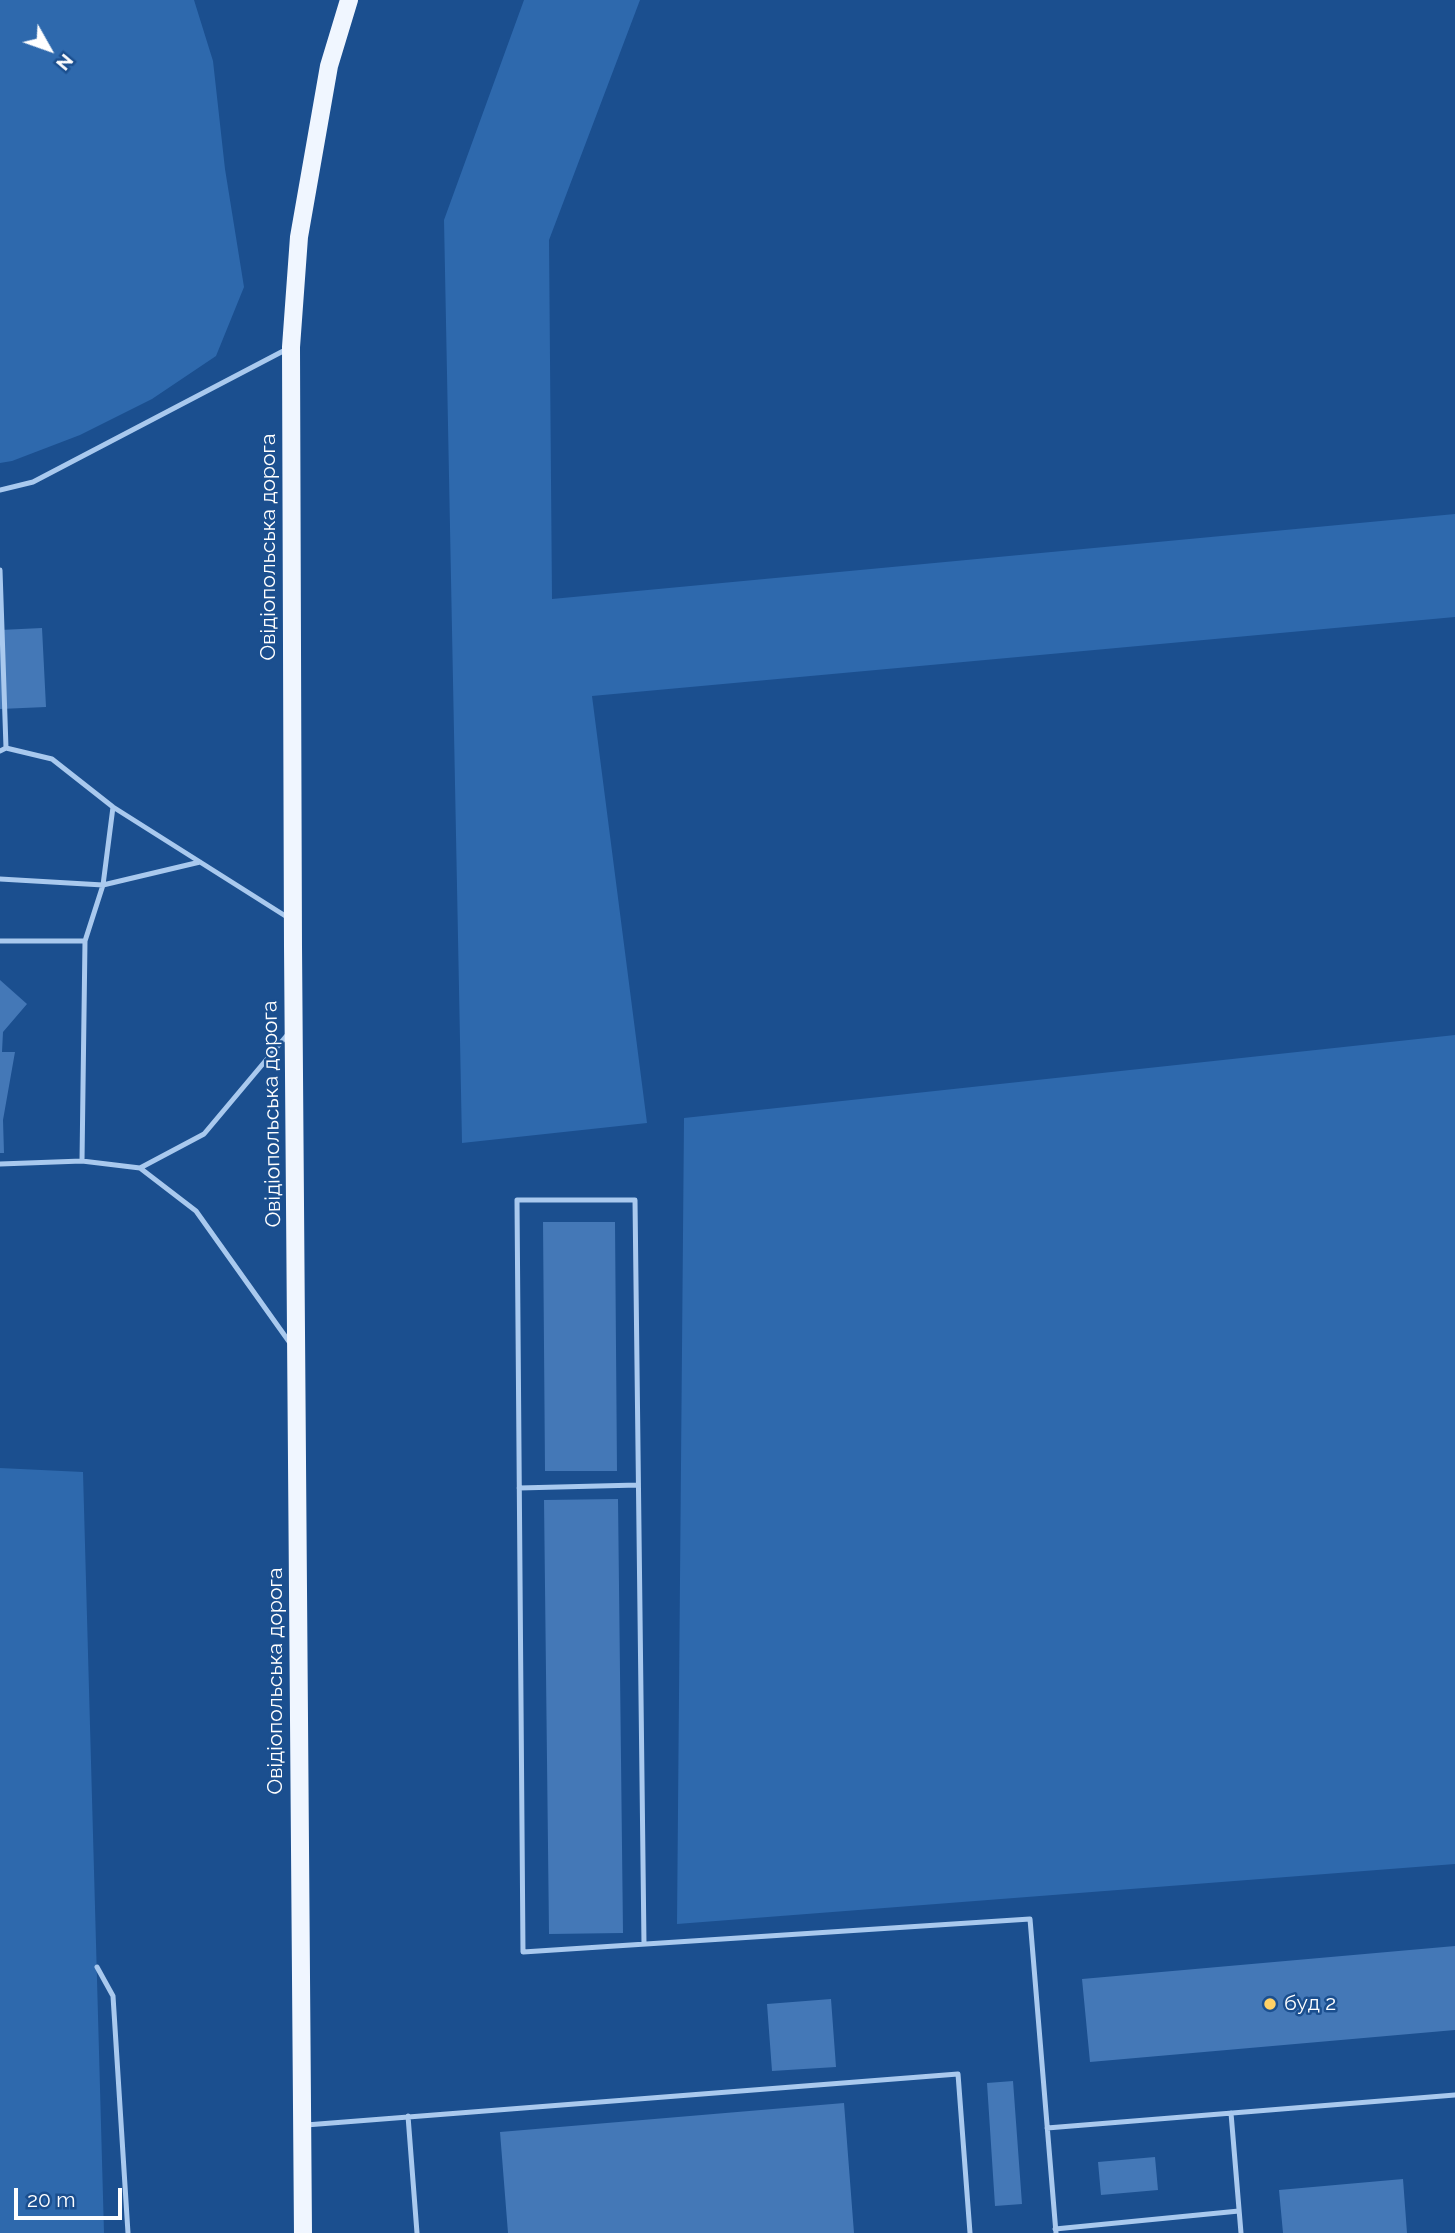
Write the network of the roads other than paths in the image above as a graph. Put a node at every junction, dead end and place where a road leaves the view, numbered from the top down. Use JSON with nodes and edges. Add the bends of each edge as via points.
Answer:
{"nodes":[{"id":1,"x":349,"y":0,"type":"edge"},
{"id":2,"x":291,"y":347,"type":"junction"},
{"id":3,"x":0,"y":490,"type":"edge"},
{"id":4,"x":0,"y":570,"type":"edge"},
{"id":5,"x":3,"y":750,"type":"edge"},
{"id":6,"x":113,"y":807,"type":"junction"},
{"id":7,"x":200,"y":862,"type":"junction"},
{"id":8,"x":0,"y":879,"type":"edge"},
{"id":9,"x":103,"y":885,"type":"junction"},
{"id":10,"x":293,"y":921,"type":"junction"},
{"id":11,"x":85,"y":940,"type":"junction"},
{"id":12,"x":0,"y":941,"type":"edge"},
{"id":13,"x":294,"y":1027,"type":"junction"},
{"id":14,"x":82,"y":1161,"type":"junction"},
{"id":15,"x":0,"y":1164,"type":"edge"},
{"id":16,"x":140,"y":1168,"type":"junction"},
{"id":17,"x":296,"y":1352,"type":"junction"},
{"id":18,"x":638,"y":1485,"type":"junction"},
{"id":19,"x":519,"y":1488,"type":"junction"},
{"id":20,"x":644,"y":1944,"type":"junction"},
{"id":21,"x":97,"y":1967,"type":"dead end"},
{"id":22,"x":1455,"y":2095,"type":"edge"},
{"id":23,"x":1231,"y":2113,"type":"junction"},
{"id":24,"x":408,"y":2116,"type":"junction"},
{"id":25,"x":302,"y":2125,"type":"junction"},
{"id":26,"x":1047,"y":2128,"type":"junction"},
{"id":27,"x":1239,"y":2211,"type":"junction"},
{"id":28,"x":1056,"y":2231,"type":"edge"},
{"id":29,"x":128,"y":2233,"type":"edge"},
{"id":30,"x":303,"y":2233,"type":"edge"},
{"id":31,"x":417,"y":2233,"type":"edge"},
{"id":32,"x":970,"y":2233,"type":"edge"},
{"id":33,"x":1241,"y":2233,"type":"edge"}],
"edges":[{"from":1,"to":2,"type":"main road","name":"Овідіопольська дорога","via":[[328,66],[299,237]]},
{"from":2,"to":3,"type":"lane","via":[[33,482]]},
{"from":2,"to":10,"type":"main road","name":"Овідіопольська дорога"},
{"from":4,"to":5,"type":"lane"},
{"from":5,"to":6,"type":"lane","via":[[52,759]]},
{"from":6,"to":7,"type":"lane"},
{"from":6,"to":9,"type":"lane"},
{"from":7,"to":9,"type":"lane"},
{"from":7,"to":10,"type":"lane"},
{"from":8,"to":9,"type":"lane"},
{"from":9,"to":11,"type":"lane"},
{"from":10,"to":13,"type":"main road","name":"Овідіопольська дорога"},
{"from":11,"to":12,"type":"lane"},
{"from":11,"to":14,"type":"lane"},
{"from":13,"to":16,"type":"lane","via":[[204,1134]]},
{"from":13,"to":17,"type":"main road","name":"Овідіопольська дорога"},
{"from":14,"to":15,"type":"lane"},
{"from":14,"to":16,"type":"lane"},
{"from":16,"to":17,"type":"lane","via":[[196,1211]]},
{"from":17,"to":25,"type":"main road","name":"Овідіопольська дорога"},
{"from":18,"to":19,"type":"lane"},
{"from":18,"to":19,"type":"lane","via":[[635,1200],[517,1200]]},
{"from":18,"to":20,"type":"lane"},
{"from":19,"to":20,"type":"lane","via":[[523,1952]]},
{"from":20,"to":26,"type":"lane","via":[[1030,1919]]},
{"from":21,"to":29,"type":"lane","via":[[113,1996]]},
{"from":22,"to":23,"type":"lane"},
{"from":23,"to":26,"type":"lane"},
{"from":23,"to":27,"type":"lane"},
{"from":24,"to":25,"type":"lane"},
{"from":24,"to":31,"type":"lane"},
{"from":24,"to":32,"type":"lane","via":[[958,2074]]},
{"from":25,"to":30,"type":"main road","name":"Овідіопольська дорога"},
{"from":26,"to":28,"type":"lane"},
{"from":27,"to":28,"type":"lane"},
{"from":27,"to":33,"type":"lane"}]}
